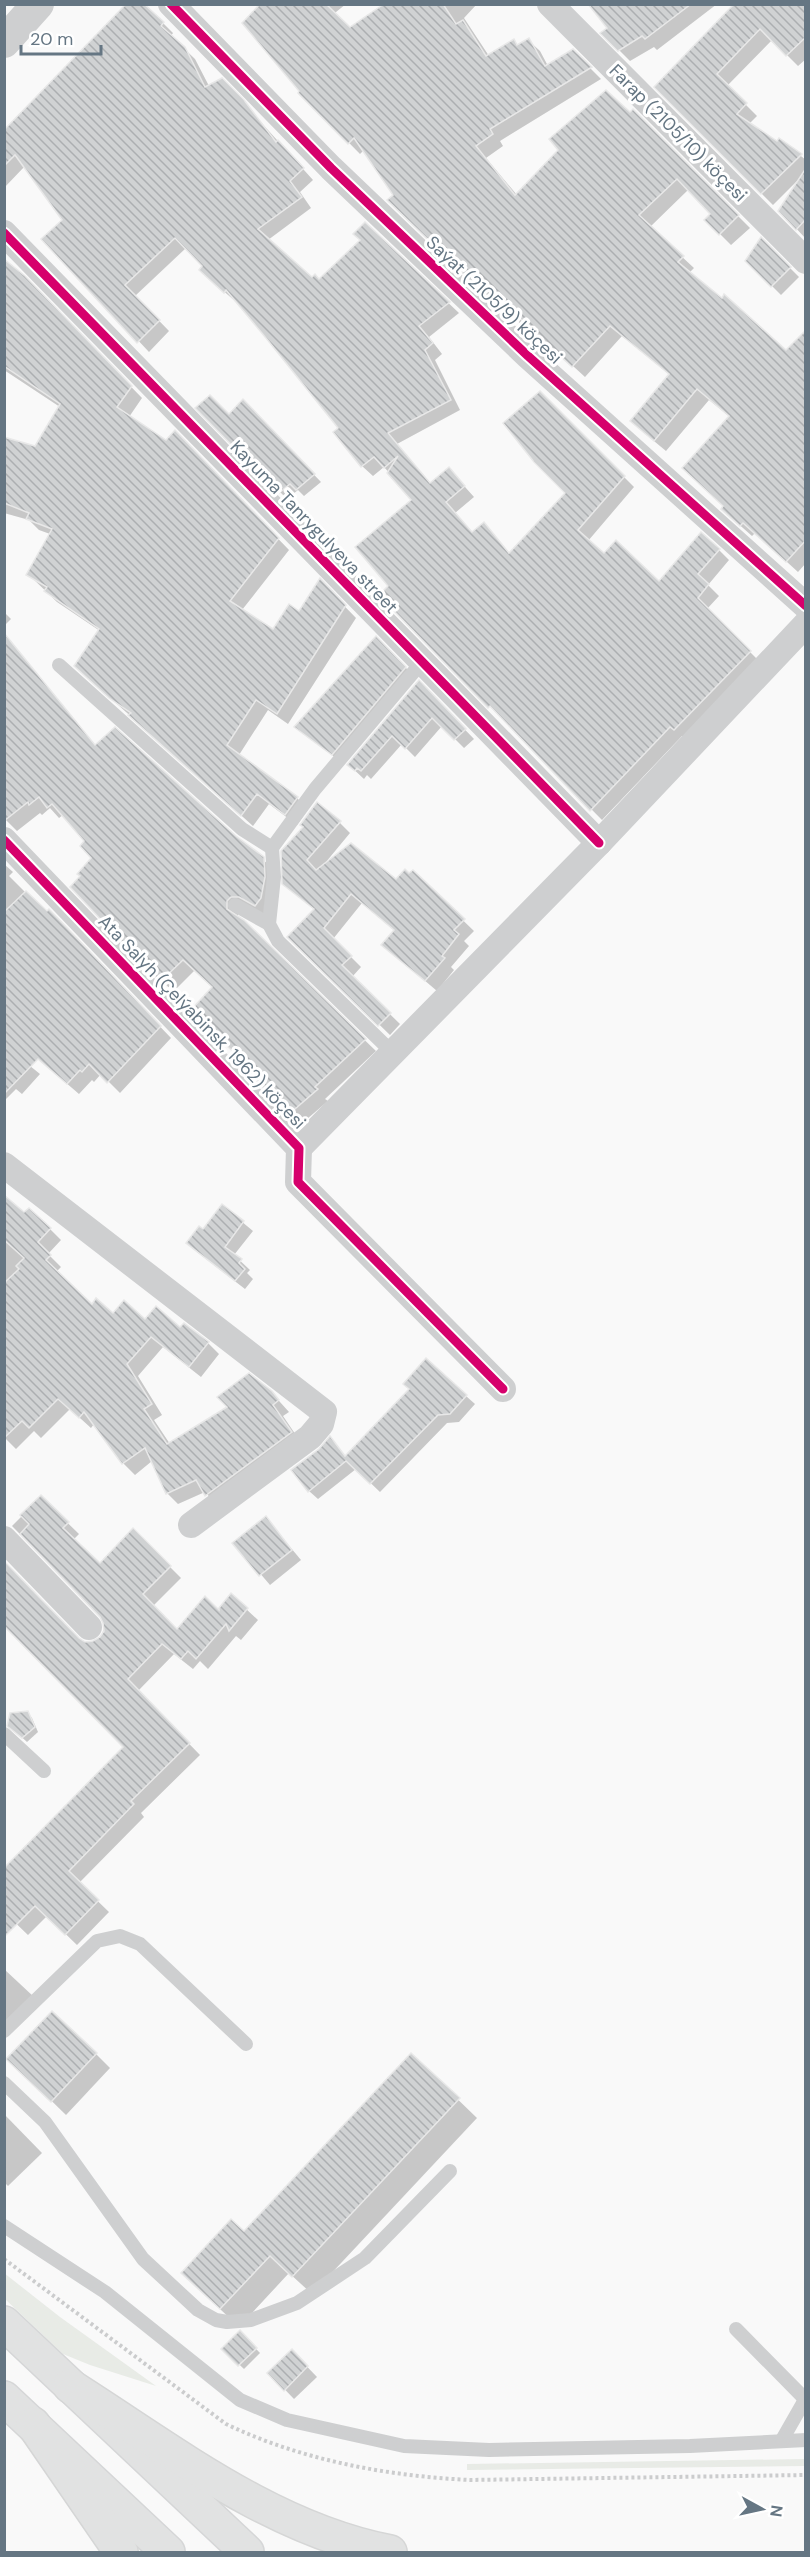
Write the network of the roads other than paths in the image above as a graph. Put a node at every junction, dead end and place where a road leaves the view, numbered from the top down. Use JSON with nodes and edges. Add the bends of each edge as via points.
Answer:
{"nodes":[{"id":1,"x":38,"y":4,"type":"edge"},
{"id":2,"x":171,"y":4,"type":"edge"},
{"id":3,"x":550,"y":4,"type":"edge"},
{"id":4,"x":4,"y":42,"type":"edge"},
{"id":5,"x":4,"y":233,"type":"edge"},
{"id":6,"x":806,"y":261,"type":"edge"},
{"id":7,"x":806,"y":606,"type":"edge"},
{"id":8,"x":806,"y":624,"type":"edge"},
{"id":9,"x":422,"y":662,"type":"junction"},
{"id":10,"x":58,"y":665,"type":"dead end"},
{"id":11,"x":4,"y":840,"type":"edge"},
{"id":12,"x":599,"y":843,"type":"junction"},
{"id":13,"x":272,"y":848,"type":"junction"},
{"id":14,"x":235,"y":905,"type":"dead end"},
{"id":15,"x":269,"y":924,"type":"junction"},
{"id":16,"x":393,"y":1053,"type":"junction"},
{"id":17,"x":299,"y":1148,"type":"junction"},
{"id":18,"x":4,"y":1165,"type":"edge"},
{"id":19,"x":502,"y":1389,"type":"dead end"},
{"id":20,"x":191,"y":1525,"type":"dead end"},
{"id":21,"x":4,"y":1539,"type":"edge"},
{"id":22,"x":89,"y":1627,"type":"dead end"},
{"id":23,"x":4,"y":1734,"type":"edge"},
{"id":24,"x":44,"y":1771,"type":"dead end"},
{"id":25,"x":4,"y":2031,"type":"edge"},
{"id":26,"x":246,"y":2044,"type":"dead end"},
{"id":27,"x":4,"y":2083,"type":"edge"},
{"id":28,"x":450,"y":2171,"type":"dead end"},
{"id":29,"x":4,"y":2226,"type":"edge"},
{"id":30,"x":4,"y":2323,"type":"edge"},
{"id":31,"x":736,"y":2329,"type":"dead end"},
{"id":32,"x":70,"y":2386,"type":"junction"},
{"id":33,"x":4,"y":2397,"type":"edge"},
{"id":34,"x":805,"y":2399,"type":"edge"},
{"id":35,"x":33,"y":2424,"type":"junction"},
{"id":36,"x":782,"y":2440,"type":"junction"},
{"id":37,"x":806,"y":2440,"type":"edge"},
{"id":38,"x":120,"y":2553,"type":"edge"},
{"id":39,"x":168,"y":2553,"type":"edge"},
{"id":40,"x":247,"y":2553,"type":"edge"},
{"id":41,"x":390,"y":2553,"type":"edge"}],
"edges":[{"from":1,"to":4,"type":"street"},
{"from":2,"to":7,"type":"street","name":"Saýat (2105/9) köçesi","via":[[331,168],[528,356]]},
{"from":3,"to":6,"type":"street","name":"Farap (2105/10) köçesi"},
{"from":5,"to":9,"type":"street","name":"Kayuma Tanrygulyeva street"},
{"from":8,"to":12,"type":"street"},
{"from":9,"to":12,"type":"street","name":"Kayuma Tanrygulyeva street"},
{"from":9,"to":13,"type":"lane","via":[[315,789]]},
{"from":10,"to":13,"type":"lane","via":[[242,829]]},
{"from":11,"to":17,"type":"street","name":"Ata Salyh (Çelýabinsk, 1962) köçesi"},
{"from":12,"to":16,"type":"street"},
{"from":13,"to":15,"type":"lane","via":[[274,877]]},
{"from":14,"to":15,"type":"lane"},
{"from":15,"to":16,"type":"lane","via":[[278,941]]},
{"from":16,"to":17,"type":"street"},
{"from":17,"to":19,"type":"street","name":"Ata Salyh (Çelýabinsk, 1962) köçesi","via":[[298,1182]]},
{"from":18,"to":20,"type":"street","via":[[324,1412],[321,1424],[310,1437]]},
{"from":21,"to":22,"type":"street"},
{"from":23,"to":24,"type":"lane"},
{"from":25,"to":26,"type":"lane","via":[[97,1941],[120,1936],[140,1944]]},
{"from":27,"to":28,"type":"lane","via":[[45,2122],[143,2259],[198,2310],[226,2322],[251,2320],[297,2303],[365,2258]]},
{"from":29,"to":36,"type":"lane","via":[[105,2292],[240,2400],[287,2420],[404,2446],[468,2449],[690,2446]]},
{"from":30,"to":32,"type":"main road"},
{"from":31,"to":34,"type":"lane"},
{"from":32,"to":40,"type":"main road"},
{"from":32,"to":41,"type":"main road","via":[[256,2504],[354,2545]]},
{"from":33,"to":35,"type":"main road"},
{"from":34,"to":36,"type":"lane"},
{"from":35,"to":38,"type":"main road"},
{"from":35,"to":39,"type":"main road"},
{"from":36,"to":37,"type":"lane"}]}
